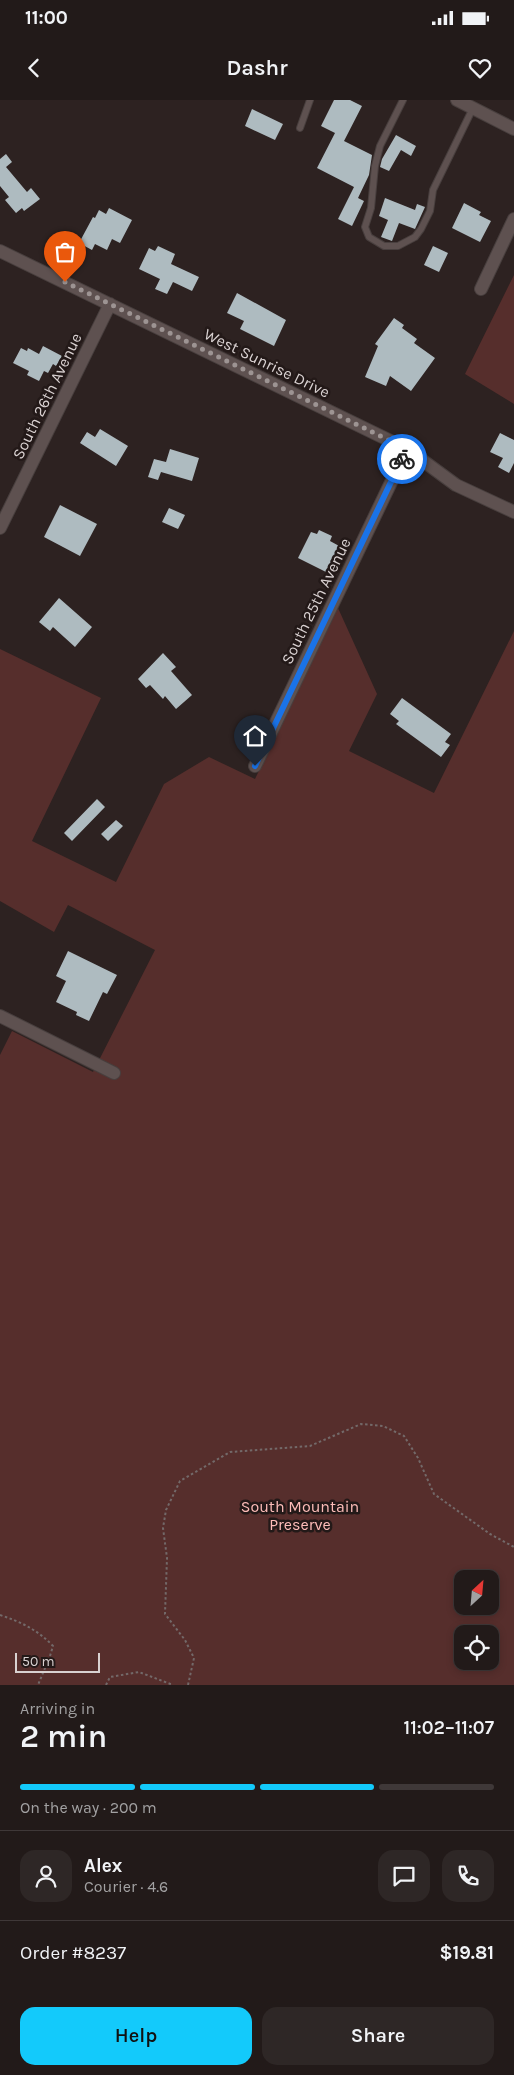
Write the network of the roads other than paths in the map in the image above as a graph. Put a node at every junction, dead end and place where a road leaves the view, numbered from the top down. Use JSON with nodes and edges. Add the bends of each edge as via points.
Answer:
{"nodes":[{"id":1,"x":310,"y":100,"type":"edge"},
{"id":2,"x":403,"y":100,"type":"edge"},
{"id":3,"x":457,"y":100,"type":"edge"},
{"id":4,"x":473,"y":108,"type":"junction"},
{"id":5,"x":300,"y":128,"type":"dead end"},
{"id":6,"x":514,"y":129,"type":"edge"},
{"id":7,"x":514,"y":219,"type":"edge"},
{"id":8,"x":0,"y":251,"type":"edge"},
{"id":9,"x":480,"y":289,"type":"dead end"},
{"id":10,"x":110,"y":304,"type":"junction"},
{"id":11,"x":407,"y":449,"type":"junction"},
{"id":12,"x":514,"y":512,"type":"edge"},
{"id":13,"x":0,"y":528,"type":"edge"},
{"id":14,"x":255,"y":766,"type":"dead end"},
{"id":15,"x":0,"y":1016,"type":"edge"},
{"id":16,"x":114,"y":1073,"type":"dead end"}],
"edges":[{"from":1,"to":5,"type":"lane"},
{"from":2,"to":4,"type":"lane","via":[[380,146],[374,166],[366,227],[369,238],[384,246],[398,246],[421,229],[430,211],[434,190]]},
{"from":3,"to":4,"type":"street"},
{"from":4,"to":6,"type":"street"},
{"from":7,"to":9,"type":"street"},
{"from":8,"to":10,"type":"street","name":"West Sunrise Drive"},
{"from":10,"to":11,"type":"street","name":"West Sunrise Drive"},
{"from":10,"to":13,"type":"street","name":"South 26th Avenue"},
{"from":11,"to":12,"type":"street","name":"West Sunrise Drive","via":[[456,485]]},
{"from":11,"to":14,"type":"street","name":"South 25th Avenue"},
{"from":15,"to":16,"type":"street"}]}
